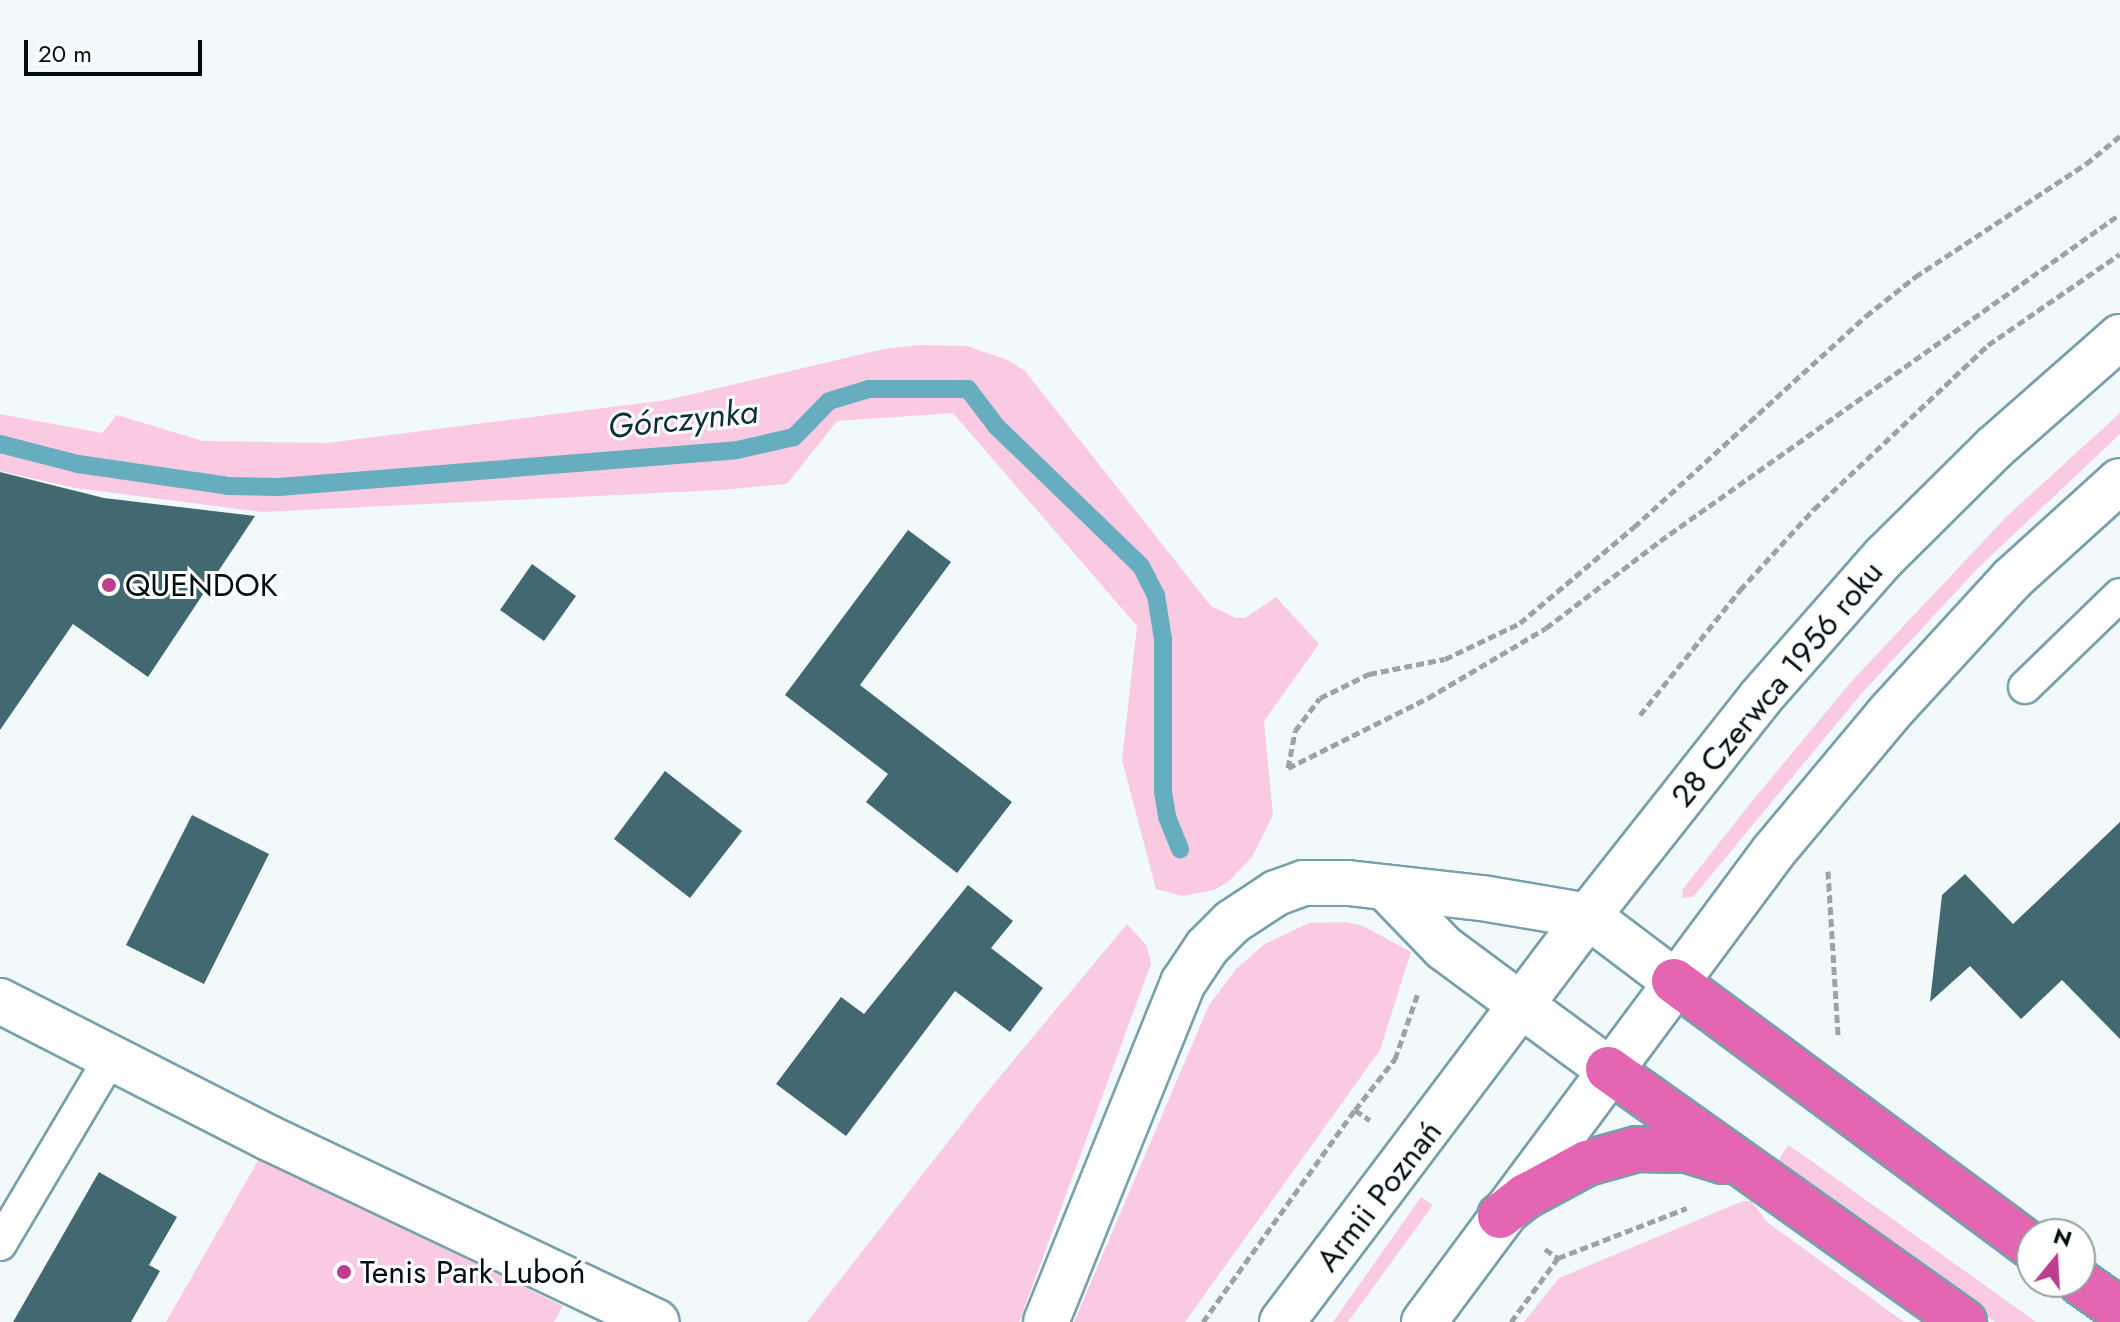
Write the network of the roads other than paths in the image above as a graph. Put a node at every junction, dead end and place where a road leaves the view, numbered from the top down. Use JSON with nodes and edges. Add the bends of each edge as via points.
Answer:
{"nodes":[{"id":1,"x":2120,"y":337,"type":"edge"},
{"id":2,"x":2120,"y":481,"type":"edge"},
{"id":3,"x":2120,"y":595,"type":"edge"},
{"id":4,"x":2025,"y":687,"type":"dead end"},
{"id":5,"x":1386,"y":888,"type":"junction"},
{"id":6,"x":1588,"y":916,"type":"junction"},
{"id":7,"x":1674,"y":981,"type":"junction"},
{"id":8,"x":0,"y":1001,"type":"edge"},
{"id":9,"x":1521,"y":1005,"type":"junction"},
{"id":10,"x":110,"y":1059,"type":"junction"},
{"id":11,"x":1476,"y":1069,"type":"joint"},
{"id":12,"x":1608,"y":1069,"type":"junction"},
{"id":13,"x":1745,"y":1169,"type":"junction"},
{"id":14,"x":1500,"y":1216,"type":"junction"},
{"id":15,"x":2016,"y":1235,"type":"edge"},
{"id":16,"x":0,"y":1244,"type":"edge"},
{"id":17,"x":2096,"y":1293,"type":"edge"},
{"id":18,"x":2120,"y":1310,"type":"edge"},
{"id":19,"x":656,"y":1322,"type":"edge"},
{"id":20,"x":1046,"y":1322,"type":"edge"},
{"id":21,"x":1282,"y":1322,"type":"edge"},
{"id":22,"x":1424,"y":1322,"type":"edge"},
{"id":23,"x":1964,"y":1322,"type":"edge"}],
"edges":[{"from":1,"to":6,"type":"main road","name":"28 Czerwca 1956 roku","via":[[1994,448],[1884,557],[1741,721]]},
{"from":2,"to":7,"type":"main road","via":[[2013,578],[1890,712]]},
{"from":3,"to":4,"type":"lane"},
{"from":5,"to":6,"type":"main road"},
{"from":5,"to":9,"type":"main road","via":[[1444,948]]},
{"from":5,"to":20,"type":"main road","via":[[1303,883],[1252,908],[1207,947],[1162,1028]]},
{"from":6,"to":7,"type":"main road"},
{"from":6,"to":9,"type":"main road","name":"28 Czerwca 1956 roku"},
{"from":7,"to":12,"type":"main road"},
{"from":7,"to":15,"type":"highway"},
{"from":8,"to":10,"type":"main road"},
{"from":9,"to":11,"type":"main road","name":"28 Czerwca 1956 roku"},
{"from":9,"to":12,"type":"main road"},
{"from":10,"to":16,"type":"lane"},
{"from":10,"to":19,"type":"main road"},
{"from":11,"to":21,"type":"main road","name":"Armii Poznań"},
{"from":12,"to":13,"type":"highway"},
{"from":12,"to":14,"type":"main road"},
{"from":13,"to":14,"type":"highway","via":[[1687,1150],[1637,1149],[1587,1163]]},
{"from":13,"to":23,"type":"highway"},
{"from":14,"to":22,"type":"main road"},
{"from":17,"to":18,"type":"highway"}]}
